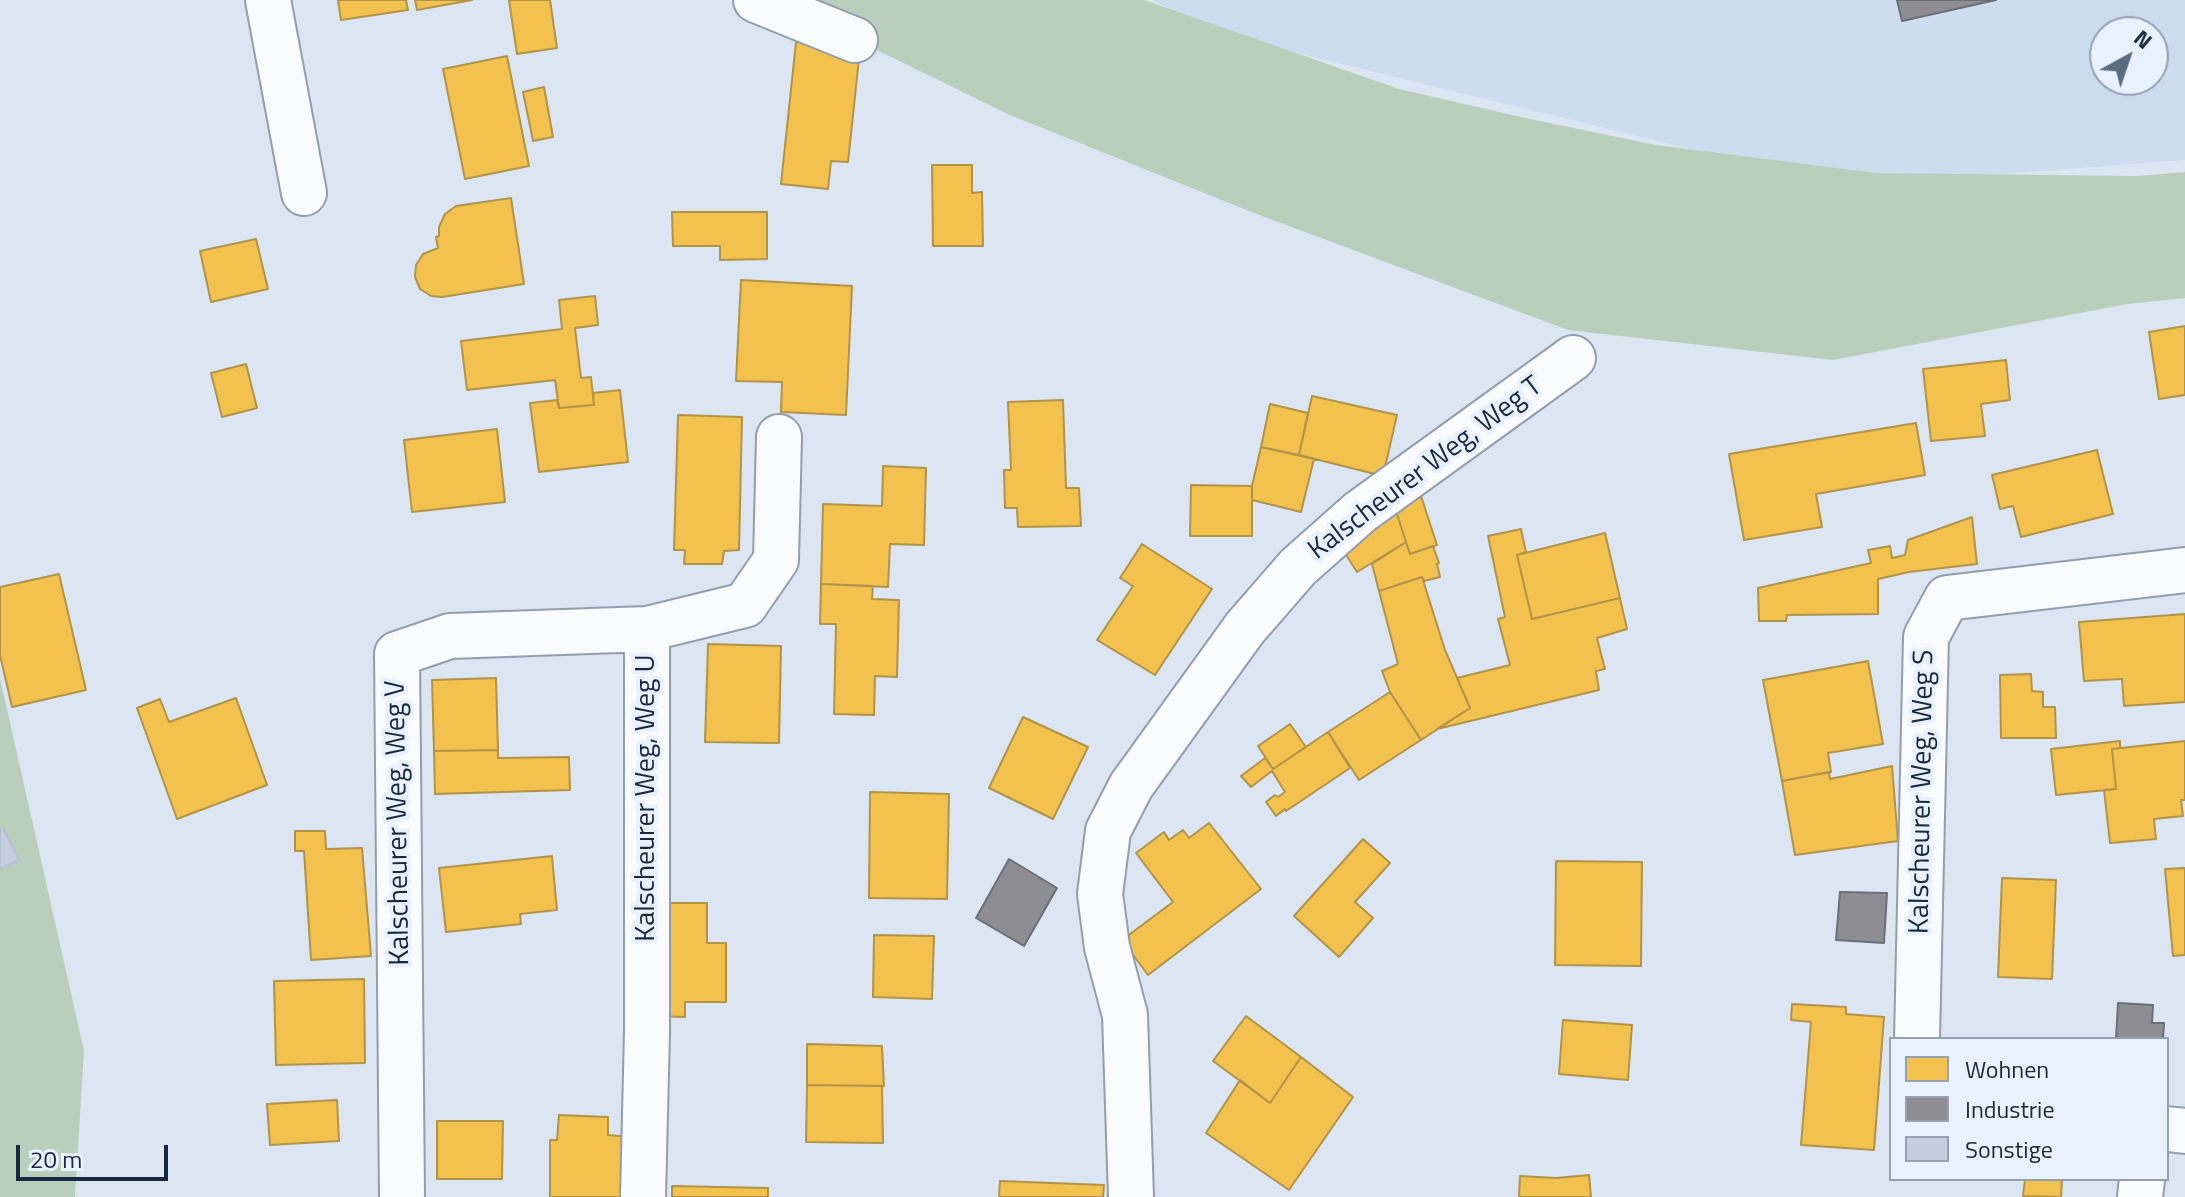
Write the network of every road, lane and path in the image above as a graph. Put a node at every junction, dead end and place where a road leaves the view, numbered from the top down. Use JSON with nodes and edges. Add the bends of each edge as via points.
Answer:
{"nodes":[{"id":1,"x":268,"y":0,"type":"edge"},
{"id":2,"x":756,"y":0,"type":"edge"},
{"id":3,"x":855,"y":40,"type":"dead end"},
{"id":4,"x":304,"y":193,"type":"dead end"},
{"id":5,"x":1573,"y":358,"type":"dead end"},
{"id":6,"x":779,"y":437,"type":"dead end"},
{"id":7,"x":2185,"y":570,"type":"edge"},
{"id":8,"x":647,"y":629,"type":"junction"},
{"id":9,"x":1917,"y":1037,"type":"edge"},
{"id":10,"x":402,"y":1197,"type":"edge"},
{"id":11,"x":643,"y":1197,"type":"edge"},
{"id":12,"x":1131,"y":1197,"type":"edge"}],
"edges":[{"from":1,"to":4,"type":"street"},
{"from":2,"to":3,"type":"street"},
{"from":5,"to":12,"type":"street","name":"Kalscheurer Weg, Weg T","via":[[1360,512],[1298,567],[1245,628],[1131,786],[1108,831],[1100,894],[1125,1015]]},
{"from":6,"to":8,"type":"street","name":"Kalscheurer Weg, Weg U","via":[[776,560],[745,605]]},
{"from":7,"to":9,"type":"street","name":"Kalscheurer Weg, Weg S","via":[[1947,598],[1926,637]]},
{"from":8,"to":10,"type":"street","name":"Kalscheurer Weg, Weg V","via":[[450,636],[397,654]]},
{"from":8,"to":11,"type":"street","name":"Kalscheurer Weg, Weg U"}]}
